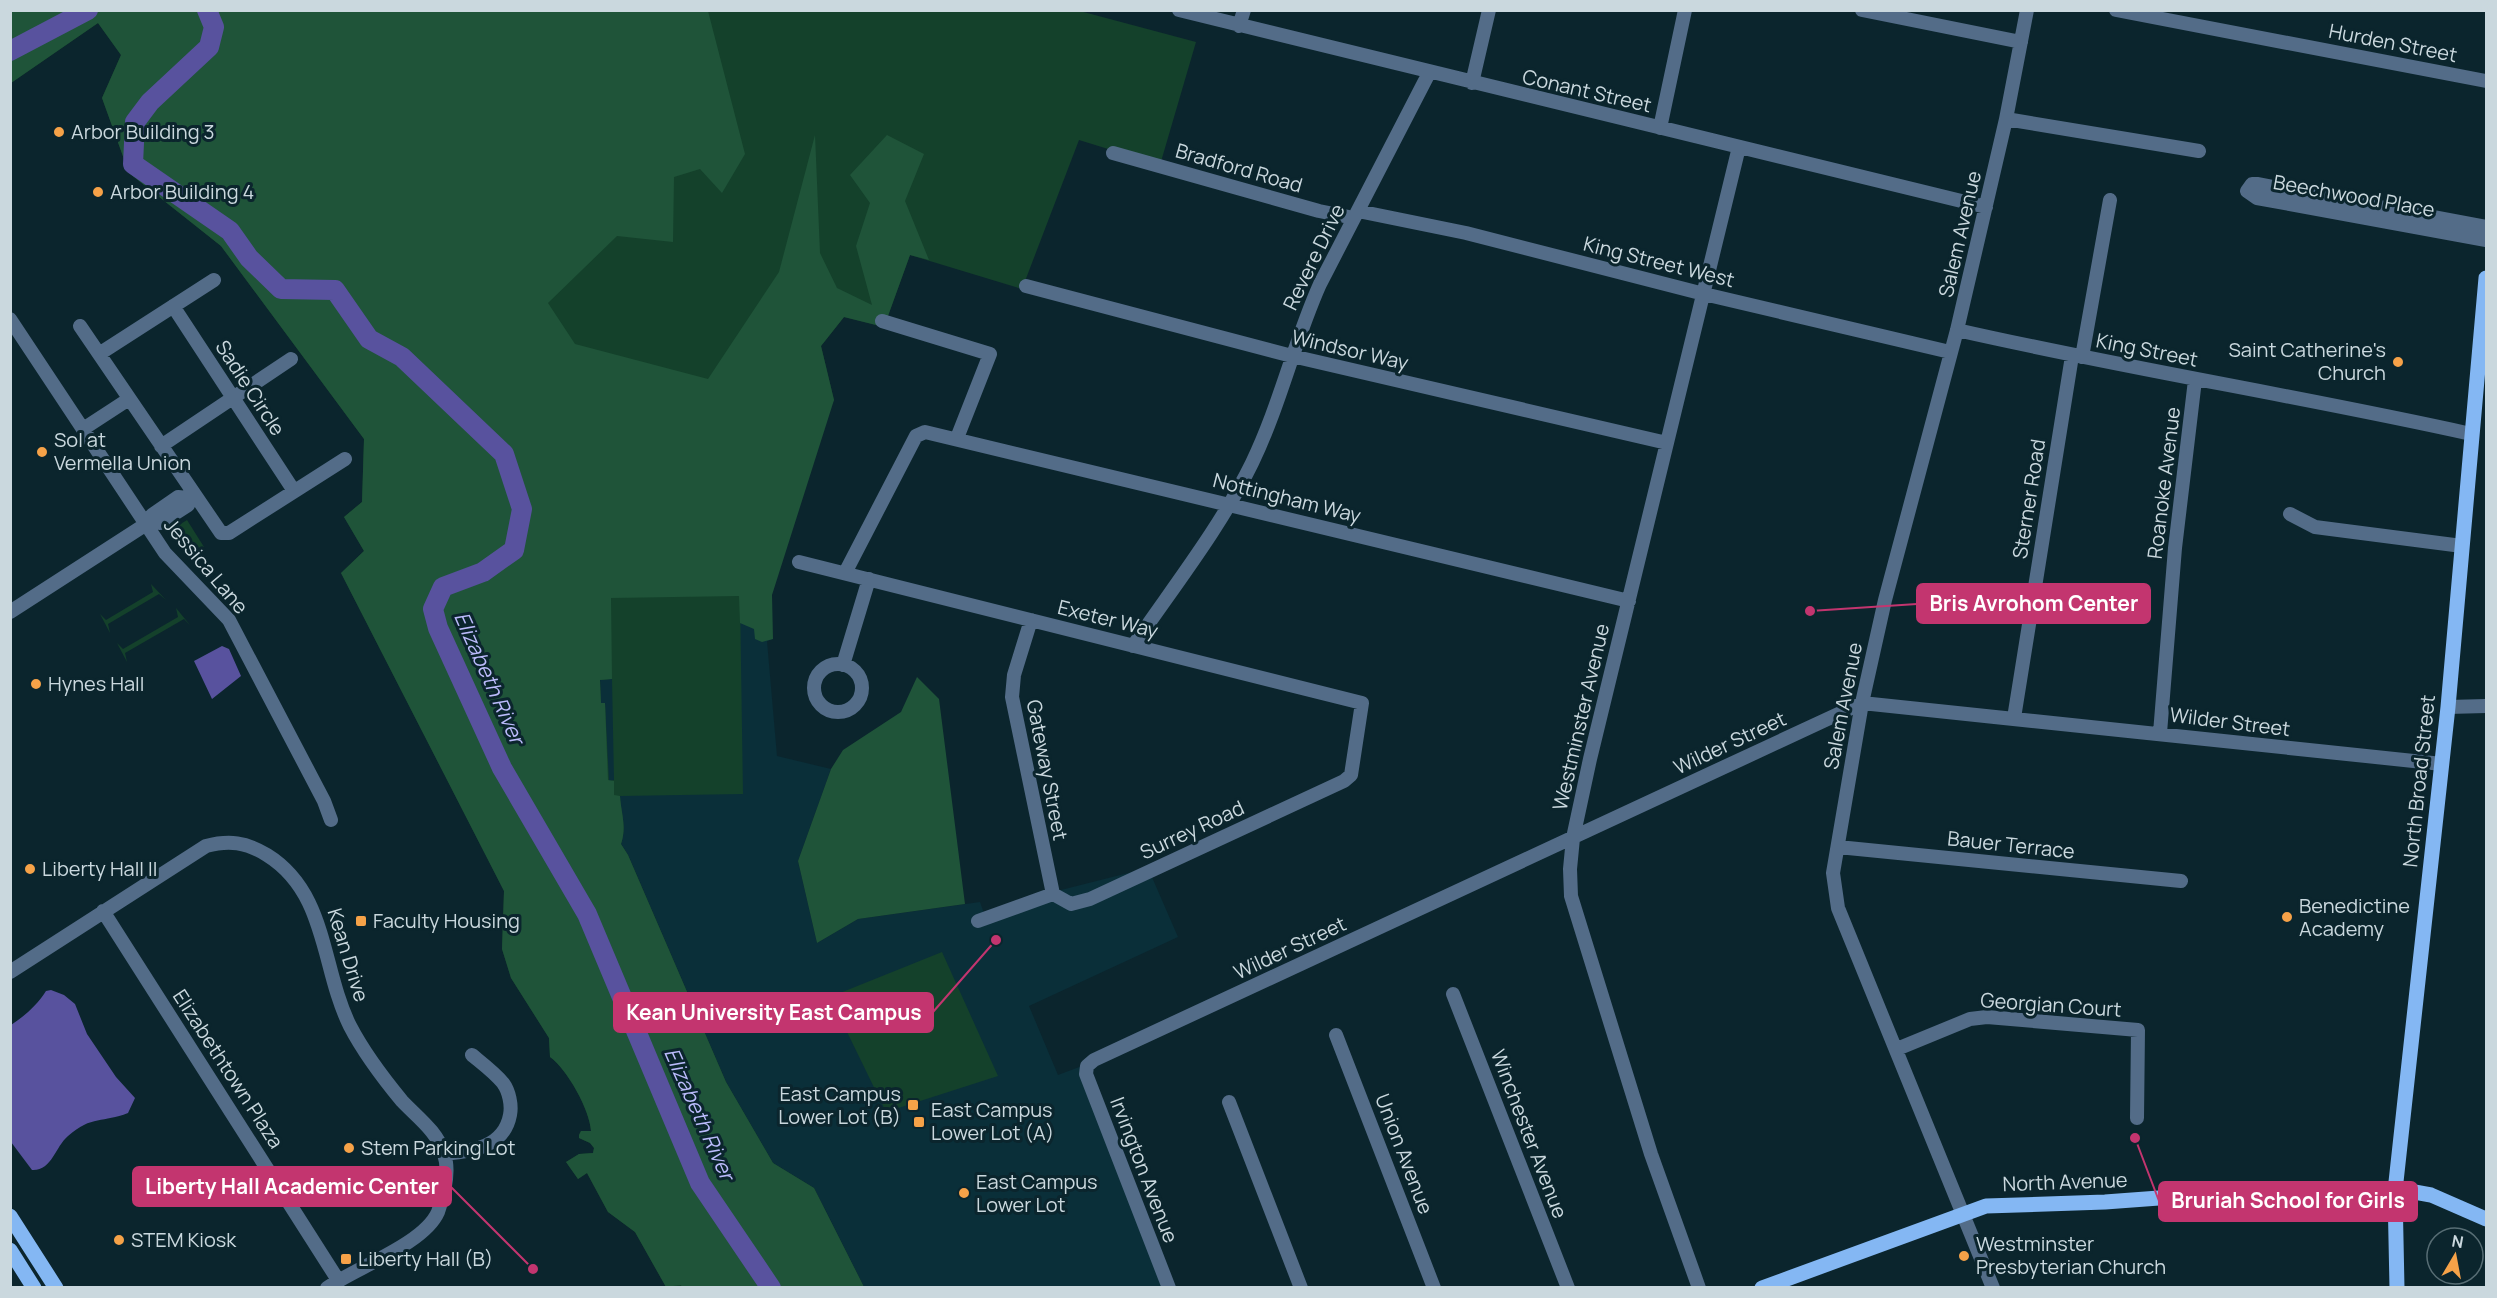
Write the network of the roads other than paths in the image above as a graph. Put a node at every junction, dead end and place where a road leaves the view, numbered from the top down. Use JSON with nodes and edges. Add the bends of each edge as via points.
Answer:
{"nodes":[{"id":1,"x":1179,"y":10,"type":"edge"},
{"id":2,"x":1244,"y":10,"type":"edge"},
{"id":3,"x":1489,"y":10,"type":"edge"},
{"id":4,"x":1685,"y":10,"type":"edge"},
{"id":5,"x":1862,"y":10,"type":"edge"},
{"id":6,"x":2027,"y":10,"type":"edge"},
{"id":7,"x":2116,"y":10,"type":"edge"},
{"id":8,"x":1239,"y":26,"type":"junction"},
{"id":9,"x":2021,"y":42,"type":"junction"},
{"id":10,"x":1430,"y":73,"type":"junction"},
{"id":11,"x":2487,"y":81,"type":"edge"},
{"id":12,"x":1472,"y":83,"type":"junction"},
{"id":13,"x":2006,"y":118,"type":"junction"},
{"id":14,"x":1660,"y":128,"type":"junction"},
{"id":15,"x":1739,"y":147,"type":"junction"},
{"id":16,"x":2199,"y":151,"type":"dead end"},
{"id":17,"x":1113,"y":153,"type":"dead end"},
{"id":18,"x":2110,"y":200,"type":"dead end"},
{"id":19,"x":2325,"y":204,"type":"dead end"},
{"id":20,"x":1986,"y":207,"type":"junction"},
{"id":21,"x":1356,"y":215,"type":"junction"},
{"id":22,"x":2403,"y":218,"type":"junction"},
{"id":23,"x":2487,"y":227,"type":"edge"},
{"id":24,"x":2487,"y":240,"type":"edge"},
{"id":25,"x":214,"y":280,"type":"dead end"},
{"id":26,"x":1026,"y":286,"type":"dead end"},
{"id":27,"x":2486,"y":287,"type":"edge"},
{"id":28,"x":1704,"y":294,"type":"junction"},
{"id":29,"x":173,"y":306,"type":"junction"},
{"id":30,"x":10,"y":319,"type":"edge"},
{"id":31,"x":882,"y":321,"type":"dead end"},
{"id":32,"x":80,"y":326,"type":"dead end"},
{"id":33,"x":1957,"y":330,"type":"junction"},
{"id":34,"x":1950,"y":352,"type":"junction"},
{"id":35,"x":99,"y":354,"type":"junction"},
{"id":36,"x":1292,"y":356,"type":"junction"},
{"id":37,"x":2077,"y":357,"type":"junction"},
{"id":38,"x":291,"y":359,"type":"dead end"},
{"id":39,"x":2195,"y":380,"type":"junction"},
{"id":40,"x":233,"y":398,"type":"junction"},
{"id":41,"x":129,"y":399,"type":"junction"},
{"id":42,"x":83,"y":429,"type":"junction"},
{"id":43,"x":2471,"y":434,"type":"junction"},
{"id":44,"x":957,"y":438,"type":"junction"},
{"id":45,"x":1667,"y":443,"type":"junction"},
{"id":46,"x":160,"y":446,"type":"junction"},
{"id":47,"x":345,"y":459,"type":"dead end"},
{"id":48,"x":294,"y":491,"type":"junction"},
{"id":49,"x":190,"y":496,"type":"junction"},
{"id":50,"x":1228,"y":504,"type":"junction"},
{"id":51,"x":2290,"y":514,"type":"dead end"},
{"id":52,"x":148,"y":523,"type":"junction"},
{"id":53,"x":2462,"y":546,"type":"junction"},
{"id":54,"x":799,"y":562,"type":"dead end"},
{"id":55,"x":845,"y":573,"type":"junction"},
{"id":56,"x":869,"y":579,"type":"junction"},
{"id":57,"x":1629,"y":601,"type":"junction"},
{"id":58,"x":10,"y":612,"type":"edge"},
{"id":59,"x":1031,"y":620,"type":"junction"},
{"id":60,"x":1133,"y":646,"type":"junction"},
{"id":61,"x":843,"y":665,"type":"dead end"},
{"id":62,"x":1362,"y":703,"type":"joint"},
{"id":63,"x":1862,"y":703,"type":"junction"},
{"id":64,"x":2487,"y":706,"type":"edge"},
{"id":65,"x":2448,"y":707,"type":"junction"},
{"id":66,"x":2014,"y":718,"type":"junction"},
{"id":67,"x":2160,"y":733,"type":"junction"},
{"id":68,"x":2442,"y":764,"type":"junction"},
{"id":69,"x":330,"y":820,"type":"dead end"},
{"id":70,"x":1573,"y":838,"type":"junction"},
{"id":71,"x":1838,"y":847,"type":"junction"},
{"id":72,"x":2181,"y":881,"type":"dead end"},
{"id":73,"x":1053,"y":894,"type":"junction"},
{"id":74,"x":103,"y":911,"type":"junction"},
{"id":75,"x":978,"y":921,"type":"dead end"},
{"id":76,"x":10,"y":972,"type":"edge"},
{"id":77,"x":1453,"y":994,"type":"dead end"},
{"id":78,"x":1336,"y":1035,"type":"dead end"},
{"id":79,"x":1897,"y":1049,"type":"junction"},
{"id":80,"x":472,"y":1055,"type":"dead end"},
{"id":81,"x":1087,"y":1066,"type":"joint"},
{"id":82,"x":1229,"y":1102,"type":"dead end"},
{"id":83,"x":2137,"y":1118,"type":"dead end"},
{"id":84,"x":445,"y":1154,"type":"junction"},
{"id":85,"x":2395,"y":1191,"type":"junction"},
{"id":86,"x":1963,"y":1214,"type":"junction"},
{"id":87,"x":10,"y":1216,"type":"edge"},
{"id":88,"x":2487,"y":1219,"type":"edge"},
{"id":89,"x":10,"y":1250,"type":"edge"},
{"id":90,"x":333,"y":1284,"type":"edge"},
{"id":91,"x":34,"y":1287,"type":"edge"},
{"id":92,"x":56,"y":1287,"type":"edge"},
{"id":93,"x":1169,"y":1287,"type":"edge"},
{"id":94,"x":1301,"y":1287,"type":"edge"},
{"id":95,"x":1434,"y":1287,"type":"edge"},
{"id":96,"x":1568,"y":1287,"type":"edge"},
{"id":97,"x":1699,"y":1287,"type":"edge"},
{"id":98,"x":1762,"y":1287,"type":"edge"},
{"id":99,"x":1993,"y":1287,"type":"edge"},
{"id":100,"x":2397,"y":1287,"type":"edge"}],
"edges":[{"from":1,"to":8,"type":"street","name":"Conant Street"},
{"from":2,"to":8,"type":"street"},
{"from":3,"to":12,"type":"street"},
{"from":4,"to":14,"type":"street"},
{"from":5,"to":9,"type":"street"},
{"from":6,"to":9,"type":"street","name":"Salem Avenue"},
{"from":7,"to":11,"type":"street","name":"Hurden Street"},
{"from":8,"to":10,"type":"street","name":"Conant Street"},
{"from":9,"to":13,"type":"street","name":"Salem Avenue"},
{"from":10,"to":12,"type":"street","name":"Conant Street"},
{"from":10,"to":21,"type":"street","name":"Revere Drive"},
{"from":12,"to":14,"type":"street","name":"Conant Street"},
{"from":13,"to":16,"type":"street"},
{"from":13,"to":20,"type":"street","name":"Salem Avenue"},
{"from":14,"to":15,"type":"street","name":"Conant Street"},
{"from":15,"to":20,"type":"street","name":"Conant Street"},
{"from":15,"to":28,"type":"street","name":"Westminster Avenue"},
{"from":17,"to":21,"type":"street","name":"Bradford Road","via":[[1319,211]]},
{"from":18,"to":37,"type":"street","name":"Sterner Road"},
{"from":19,"to":22,"type":"street","name":"Beechwood Place"},
{"from":20,"to":33,"type":"street","name":"Salem Avenue"},
{"from":21,"to":28,"type":"street","name":"King Street West","via":[[1466,233]]},
{"from":21,"to":36,"type":"street","name":"Revere Drive","via":[[1306,314]]},
{"from":22,"to":23,"type":"street","name":"Beechwood Place"},
{"from":22,"to":24,"type":"street","name":"Beechwood Place"},
{"from":25,"to":29,"type":"street"},
{"from":26,"to":36,"type":"street","name":"Windsor Way"},
{"from":27,"to":43,"type":"main road","name":"North Broad Street"},
{"from":28,"to":34,"type":"street","name":"King Street West"},
{"from":28,"to":45,"type":"street","name":"Westminster Avenue"},
{"from":29,"to":35,"type":"street"},
{"from":29,"to":40,"type":"street","name":"Sadie Circle"},
{"from":30,"to":42,"type":"street","name":"Jessica Lane"},
{"from":31,"to":44,"type":"street","via":[[990,354]]},
{"from":32,"to":35,"type":"street"},
{"from":33,"to":34,"type":"street","name":"Salem Avenue"},
{"from":33,"to":37,"type":"street","name":"King Street"},
{"from":34,"to":63,"type":"street","name":"Salem Avenue"},
{"from":35,"to":41,"type":"street"},
{"from":36,"to":45,"type":"street","name":"Windsor Way"},
{"from":36,"to":50,"type":"street","name":"Revere Drive","via":[[1267,430]]},
{"from":37,"to":39,"type":"street","name":"King Street"},
{"from":37,"to":66,"type":"street","name":"Sterner Road"},
{"from":38,"to":40,"type":"street"},
{"from":39,"to":43,"type":"street","name":"King Street","via":[[2313,399]]},
{"from":39,"to":67,"type":"street","name":"Roanoke Avenue","via":[[2175,548]]},
{"from":40,"to":46,"type":"street"},
{"from":40,"to":48,"type":"street","name":"Sadie Circle"},
{"from":41,"to":42,"type":"street"},
{"from":41,"to":46,"type":"street"},
{"from":42,"to":52,"type":"street","name":"Jessica Lane"},
{"from":43,"to":53,"type":"main road","name":"North Broad Street"},
{"from":44,"to":50,"type":"street","name":"Nottingham Way"},
{"from":44,"to":55,"type":"street","name":"Nottingham Way","via":[[925,432],[916,436]]},
{"from":45,"to":57,"type":"street","name":"Westminster Avenue"},
{"from":46,"to":49,"type":"street"},
{"from":47,"to":48,"type":"street"},
{"from":48,"to":49,"type":"street","via":[[225,534],[218,531]]},
{"from":49,"to":52,"type":"street","via":[[188,505],[160,523]]},
{"from":50,"to":57,"type":"street","name":"Nottingham Way"},
{"from":50,"to":60,"type":"street","name":"Revere Drive"},
{"from":51,"to":53,"type":"street","via":[[2314,527]]},
{"from":52,"to":58,"type":"street"},
{"from":52,"to":69,"type":"street","name":"Jessica Lane","via":[[165,553],[229,621],[324,801]]},
{"from":53,"to":65,"type":"main road","name":"North Broad Street"},
{"from":54,"to":55,"type":"street","name":"Exeter Way"},
{"from":55,"to":56,"type":"street","name":"Exeter Way"},
{"from":56,"to":59,"type":"street","name":"Exeter Way"},
{"from":56,"to":61,"type":"street"},
{"from":57,"to":70,"type":"street","name":"Westminster Avenue"},
{"from":59,"to":60,"type":"street","name":"Exeter Way"},
{"from":59,"to":73,"type":"street","name":"Gateway Street","via":[[1014,675],[1012,697]]},
{"from":60,"to":62,"type":"street","name":"Exeter Way"},
{"from":62,"to":73,"type":"street","name":"Surrey Road","via":[[1351,775],[1344,781],[1090,899],[1071,904]]},
{"from":63,"to":66,"type":"street","name":"Wilder Street"},
{"from":63,"to":70,"type":"street","name":"Wilder Street"},
{"from":63,"to":71,"type":"street","name":"Salem Avenue"},
{"from":64,"to":65,"type":"street"},
{"from":65,"to":68,"type":"main road","name":"North Broad Street"},
{"from":66,"to":67,"type":"street","name":"Wilder Street"},
{"from":67,"to":68,"type":"street","name":"Wilder Street"},
{"from":68,"to":85,"type":"main road","name":"North Broad Street"},
{"from":70,"to":81,"type":"street","name":"Wilder Street"},
{"from":70,"to":97,"type":"street","name":"Westminster Avenue","via":[[1570,869],[1576,918]]},
{"from":71,"to":72,"type":"street","name":"Bauer Terrace"},
{"from":71,"to":79,"type":"street","name":"Salem Avenue","via":[[1833,873],[1838,908]]},
{"from":73,"to":75,"type":"street"},
{"from":74,"to":76,"type":"street","name":"Kean Drive"},
{"from":74,"to":84,"type":"street","name":"Kean Drive","via":[[206,846],[226,841],[244,844],[279,863],[299,884],[313,909],[350,1025],[367,1054],[424,1122]]},
{"from":74,"to":90,"type":"street","name":"Elizabethtown Plaza"},
{"from":77,"to":96,"type":"street","name":"Winchester Avenue"},
{"from":78,"to":95,"type":"street","name":"Union Avenue"},
{"from":79,"to":83,"type":"street","name":"Georgian Court","via":[[1970,1019],[1987,1017],[2138,1030]]},
{"from":79,"to":86,"type":"street","name":"Salem Avenue"},
{"from":80,"to":84,"type":"street","via":[[504,1084],[510,1100],[510,1118],[498,1140]]},
{"from":81,"to":93,"type":"street","name":"Irvington Avenue","via":[[1086,1074]]},
{"from":82,"to":94,"type":"street"},
{"from":84,"to":90,"type":"street","via":[[444,1190],[431,1226],[405,1245]]},
{"from":85,"to":86,"type":"main road","name":"North Avenue","via":[[2213,1194],[1986,1206]]},
{"from":85,"to":88,"type":"main road","name":"North Avenue","via":[[2431,1196]]},
{"from":85,"to":100,"type":"main road","name":"North Broad Street"},
{"from":86,"to":98,"type":"main road","name":"North Avenue"},
{"from":86,"to":99,"type":"street","name":"Salem Avenue"},
{"from":87,"to":92,"type":"main road"},
{"from":89,"to":91,"type":"main road"}]}
